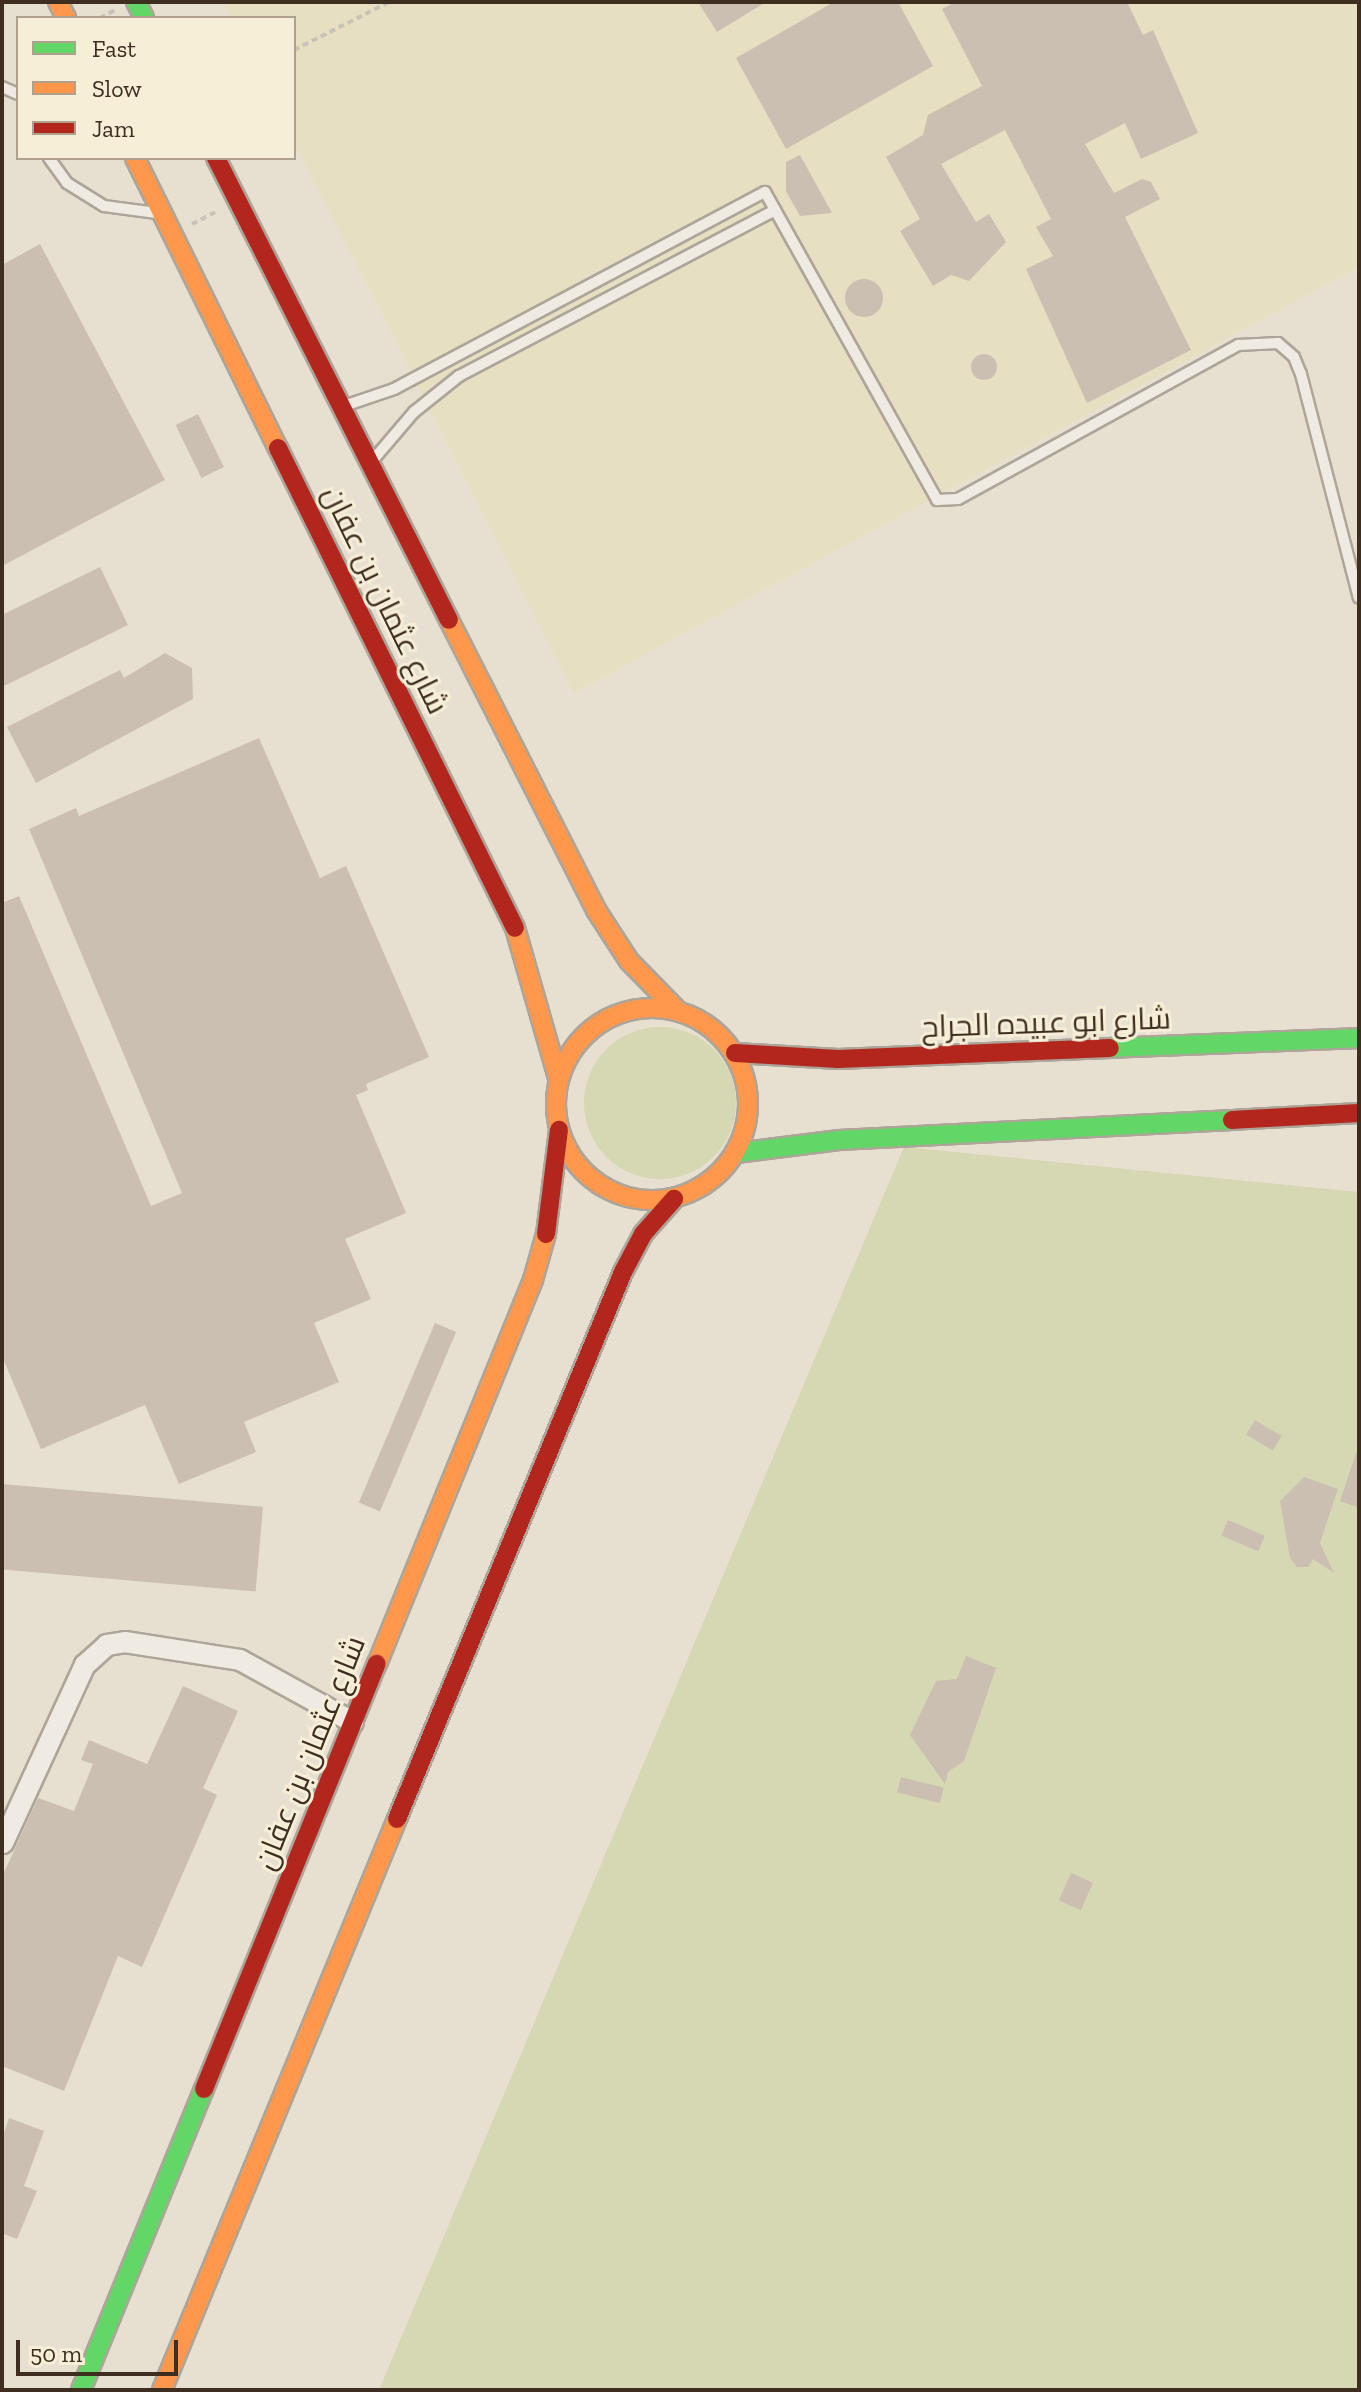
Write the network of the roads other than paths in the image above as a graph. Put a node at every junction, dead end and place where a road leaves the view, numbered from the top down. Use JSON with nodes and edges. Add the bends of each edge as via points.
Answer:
{"nodes":[{"id":1,"x":50,"y":160,"type":"edge"},
{"id":2,"x":136,"y":160,"type":"edge"},
{"id":3,"x":217,"y":160,"type":"edge"},
{"id":4,"x":775,"y":210,"type":"junction"},
{"id":5,"x":162,"y":214,"type":"junction"},
{"id":6,"x":342,"y":407,"type":"junction"},
{"id":7,"x":369,"y":465,"type":"junction"},
{"id":8,"x":1359,"y":598,"type":"edge"},
{"id":9,"x":677,"y":1010,"type":"junction"},
{"id":10,"x":1359,"y":1038,"type":"edge"},
{"id":11,"x":735,"y":1053,"type":"junction"},
{"id":12,"x":558,"y":1078,"type":"junction"},
{"id":13,"x":1359,"y":1113,"type":"edge"},
{"id":14,"x":559,"y":1130,"type":"junction"},
{"id":15,"x":736,"y":1153,"type":"junction"},
{"id":16,"x":674,"y":1199,"type":"junction"},
{"id":17,"x":353,"y":1722,"type":"junction"},
{"id":18,"x":2,"y":1843,"type":"edge"},
{"id":19,"x":81,"y":2390,"type":"edge"},
{"id":20,"x":162,"y":2390,"type":"edge"}],
"edges":[{"from":1,"to":5,"type":"lane","via":[[67,183],[104,206]]},
{"from":2,"to":5,"type":"main road","name":"شارع عثمان بن عفان"},
{"from":3,"to":6,"type":"main road","name":"شارع عثمان بن عفان"},
{"from":4,"to":6,"type":"lane","via":[[767,194],[759,193],[394,389]]},
{"from":4,"to":7,"type":"lane","via":[[459,376],[414,412]]},
{"from":4,"to":8,"type":"lane","via":[[929,493],[946,502],[1238,345],[1278,343],[1294,357],[1301,374]]},
{"from":5,"to":12,"type":"main road","name":"شارع عثمان بن عفان","via":[[514,925]]},
{"from":6,"to":7,"type":"main road","name":"شارع عثمان بن عفان"},
{"from":7,"to":9,"type":"main road","name":"شارع عثمان بن عفان","via":[[596,910],[629,961]]},
{"from":9,"to":11,"type":"main road","via":[[700,1019]]},
{"from":9,"to":12,"type":"main road","via":[[647,1006],[604,1020],[571,1050]]},
{"from":10,"to":11,"type":"main road","name":"شارع ابو عبيده الجراح","via":[[838,1059]]},
{"from":11,"to":15,"type":"main road","via":[[748,1085],[748,1120]]},
{"from":12,"to":14,"type":"main road"},
{"from":13,"to":15,"type":"main road","via":[[839,1140]]},
{"from":14,"to":16,"type":"main road","via":[[581,1168],[616,1194],[644,1201]]},
{"from":14,"to":17,"type":"main road","name":"شارع عثمان بن عفان","via":[[550,1221],[533,1280]]},
{"from":15,"to":16,"type":"main road","via":[[701,1188]]},
{"from":16,"to":20,"type":"main road","via":[[643,1234],[623,1272]]},
{"from":17,"to":18,"type":"street","via":[[240,1660],[125,1642],[107,1645],[85,1665]]},
{"from":17,"to":19,"type":"main road","name":"شارع عثمان بن عفان"}]}
